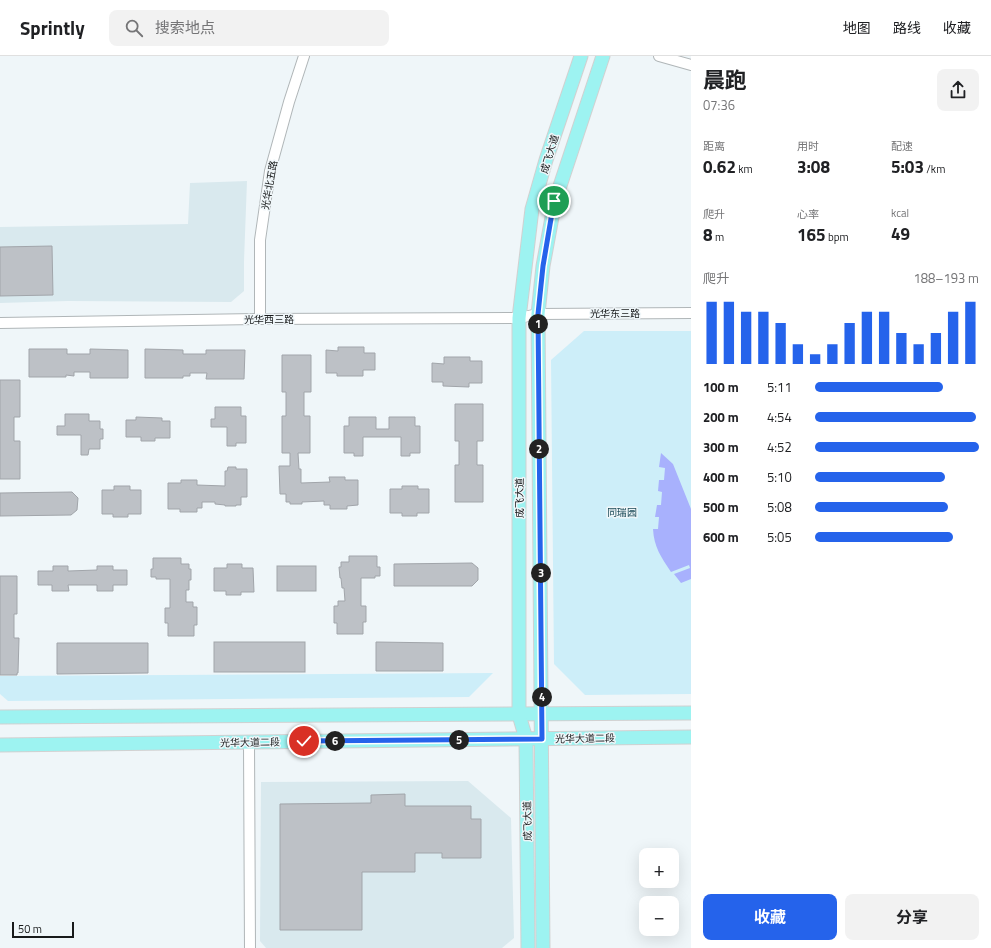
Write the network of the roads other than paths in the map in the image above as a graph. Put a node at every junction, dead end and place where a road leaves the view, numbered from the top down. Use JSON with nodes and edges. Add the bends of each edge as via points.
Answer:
{"nodes":[{"id":1,"x":304,"y":56,"type":"edge"},
{"id":2,"x":580,"y":56,"type":"edge"},
{"id":3,"x":603,"y":56,"type":"edge"},
{"id":4,"x":660,"y":56,"type":"edge"},
{"id":5,"x":691,"y":65,"type":"edge"},
{"id":6,"x":691,"y":313,"type":"edge"},
{"id":7,"x":538,"y":314,"type":"junction"},
{"id":8,"x":519,"y":318,"type":"junction"},
{"id":9,"x":260,"y":319,"type":"junction"},
{"id":10,"x":0,"y":323,"type":"edge"},
{"id":11,"x":691,"y":713,"type":"edge"},
{"id":12,"x":519,"y":714,"type":"junction"},
{"id":13,"x":542,"y":714,"type":"junction"},
{"id":14,"x":0,"y":717,"type":"edge"},
{"id":15,"x":691,"y":737,"type":"edge"},
{"id":16,"x":526,"y":739,"type":"junction"},
{"id":17,"x":542,"y":739,"type":"junction"},
{"id":18,"x":249,"y":742,"type":"junction"},
{"id":19,"x":0,"y":745,"type":"edge"},
{"id":20,"x":250,"y":948,"type":"edge"},
{"id":21,"x":528,"y":948,"type":"edge"},
{"id":22,"x":543,"y":948,"type":"edge"}],
"edges":[{"from":1,"to":9,"type":"street","name":"光华北五路","via":[[270,171],[260,240]]},
{"from":2,"to":8,"type":"main road","name":"成飞大道","via":[[532,209]]},
{"from":3,"to":7,"type":"main road","name":"成飞大道","via":[[554,201]]},
{"from":4,"to":5,"type":"street"},
{"from":6,"to":7,"type":"street","name":"光华东三路"},
{"from":7,"to":8,"type":"street","name":"光华西三路"},
{"from":7,"to":13,"type":"main road","name":"成飞大道"},
{"from":8,"to":9,"type":"street","name":"光华西三路"},
{"from":8,"to":12,"type":"main road","name":"成飞大道"},
{"from":9,"to":10,"type":"street","name":"光华西三路"},
{"from":11,"to":13,"type":"main road"},
{"from":12,"to":13,"type":"main road"},
{"from":12,"to":14,"type":"main road"},
{"from":12,"to":16,"type":"main road","name":"成飞大道"},
{"from":13,"to":17,"type":"main road","name":"成飞大道"},
{"from":15,"to":17,"type":"main road","name":"光华大道二段"},
{"from":16,"to":17,"type":"main road","name":"光华大道二段"},
{"from":16,"to":18,"type":"main road","name":"光华大道二段"},
{"from":16,"to":21,"type":"main road","name":"成飞大道"},
{"from":17,"to":22,"type":"main road","name":"成飞大道"},
{"from":18,"to":19,"type":"main road","name":"光华大道二段"},
{"from":18,"to":20,"type":"street"}]}
